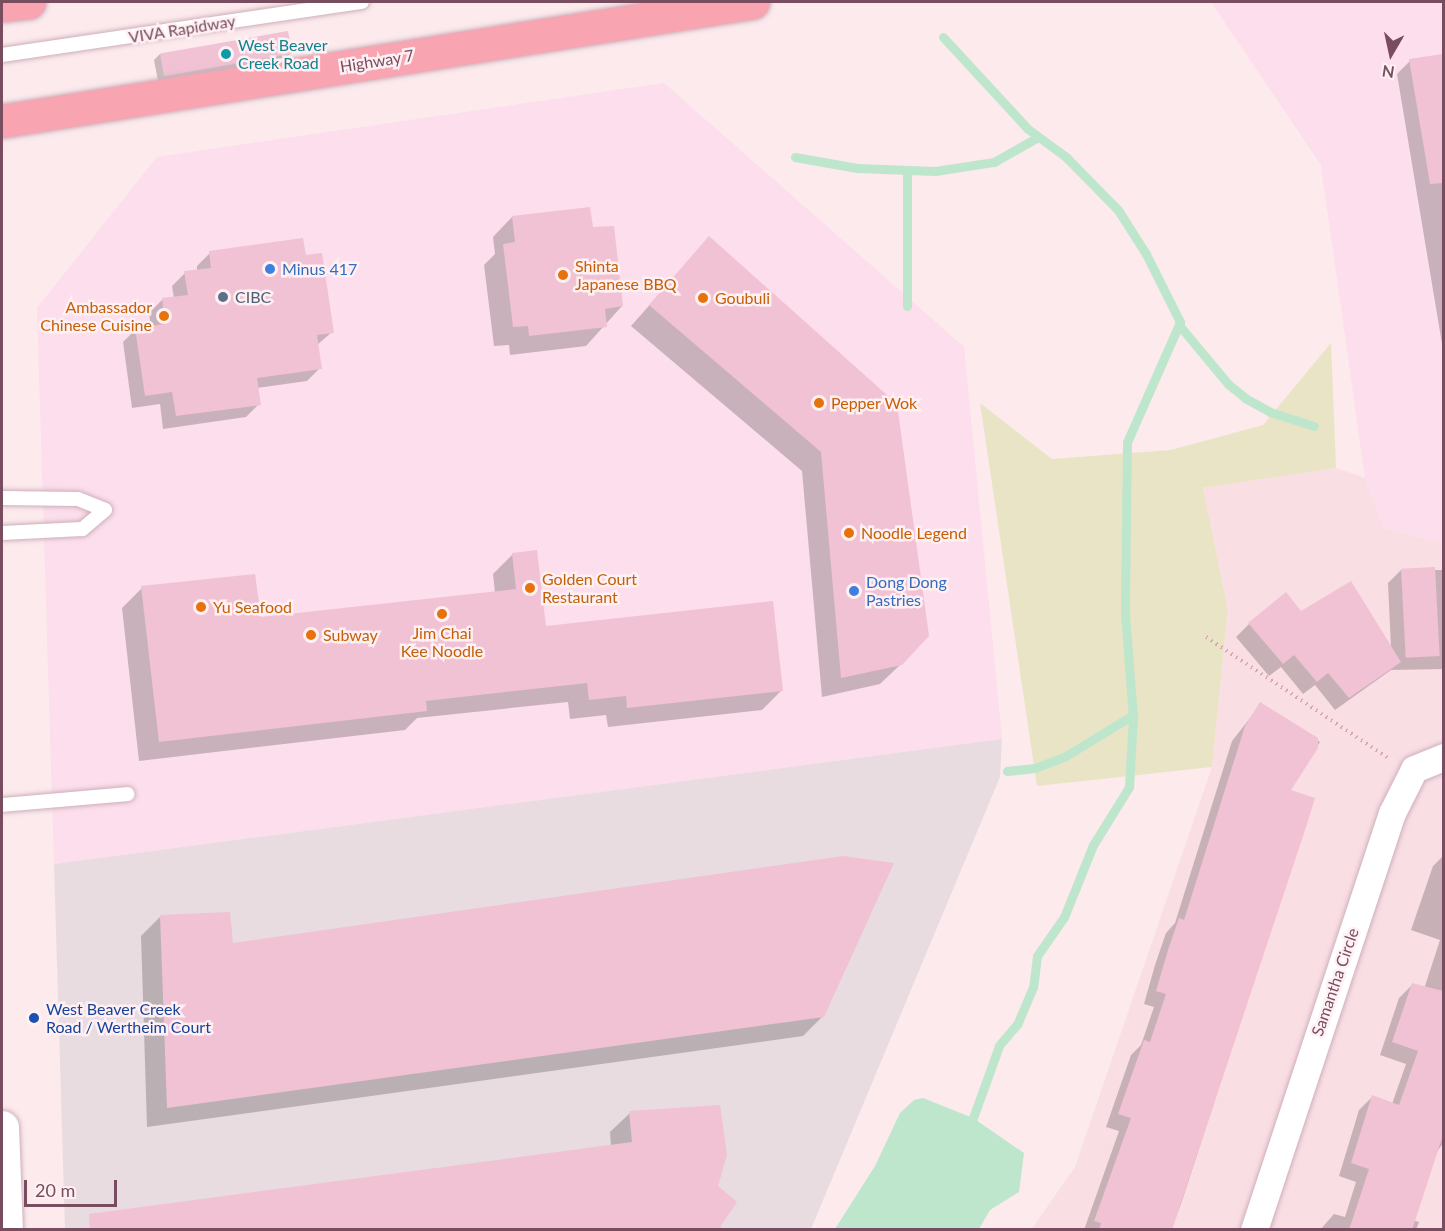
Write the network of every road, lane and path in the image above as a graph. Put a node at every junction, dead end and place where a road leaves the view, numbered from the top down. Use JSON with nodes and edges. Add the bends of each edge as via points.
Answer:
{"nodes":[{"id":1,"x":29,"y":2,"type":"edge"},
{"id":2,"x":362,"y":2,"type":"edge"},
{"id":3,"x":753,"y":2,"type":"edge"},
{"id":4,"x":2,"y":6,"type":"edge"},
{"id":5,"x":2,"y":55,"type":"edge"},
{"id":6,"x":2,"y":121,"type":"edge"},
{"id":7,"x":2,"y":498,"type":"edge"},
{"id":8,"x":2,"y":533,"type":"edge"},
{"id":9,"x":1206,"y":637,"type":"dead end"},
{"id":10,"x":1443,"y":757,"type":"edge"},
{"id":11,"x":1414,"y":769,"type":"junction"},
{"id":12,"x":128,"y":794,"type":"dead end"},
{"id":13,"x":2,"y":805,"type":"edge"},
{"id":14,"x":2,"y":1127,"type":"edge"},
{"id":15,"x":6,"y":1230,"type":"edge"},
{"id":16,"x":1254,"y":1230,"type":"edge"}],
"edges":[{"from":1,"to":4,"type":"main road"},
{"from":2,"to":5,"type":"lane","name":"VIVA Rapidway"},
{"from":3,"to":6,"type":"main road","name":"Highway 7"},
{"from":7,"to":8,"type":"lane","via":[[78,499],[105,510],[82,529]]},
{"from":9,"to":11,"type":"path","via":[[1373,751]]},
{"from":10,"to":11,"type":"street"},
{"from":11,"to":16,"type":"street","name":"Samantha Circle","via":[[1392,813]]},
{"from":12,"to":13,"type":"lane"},
{"from":14,"to":15,"type":"street"}]}
